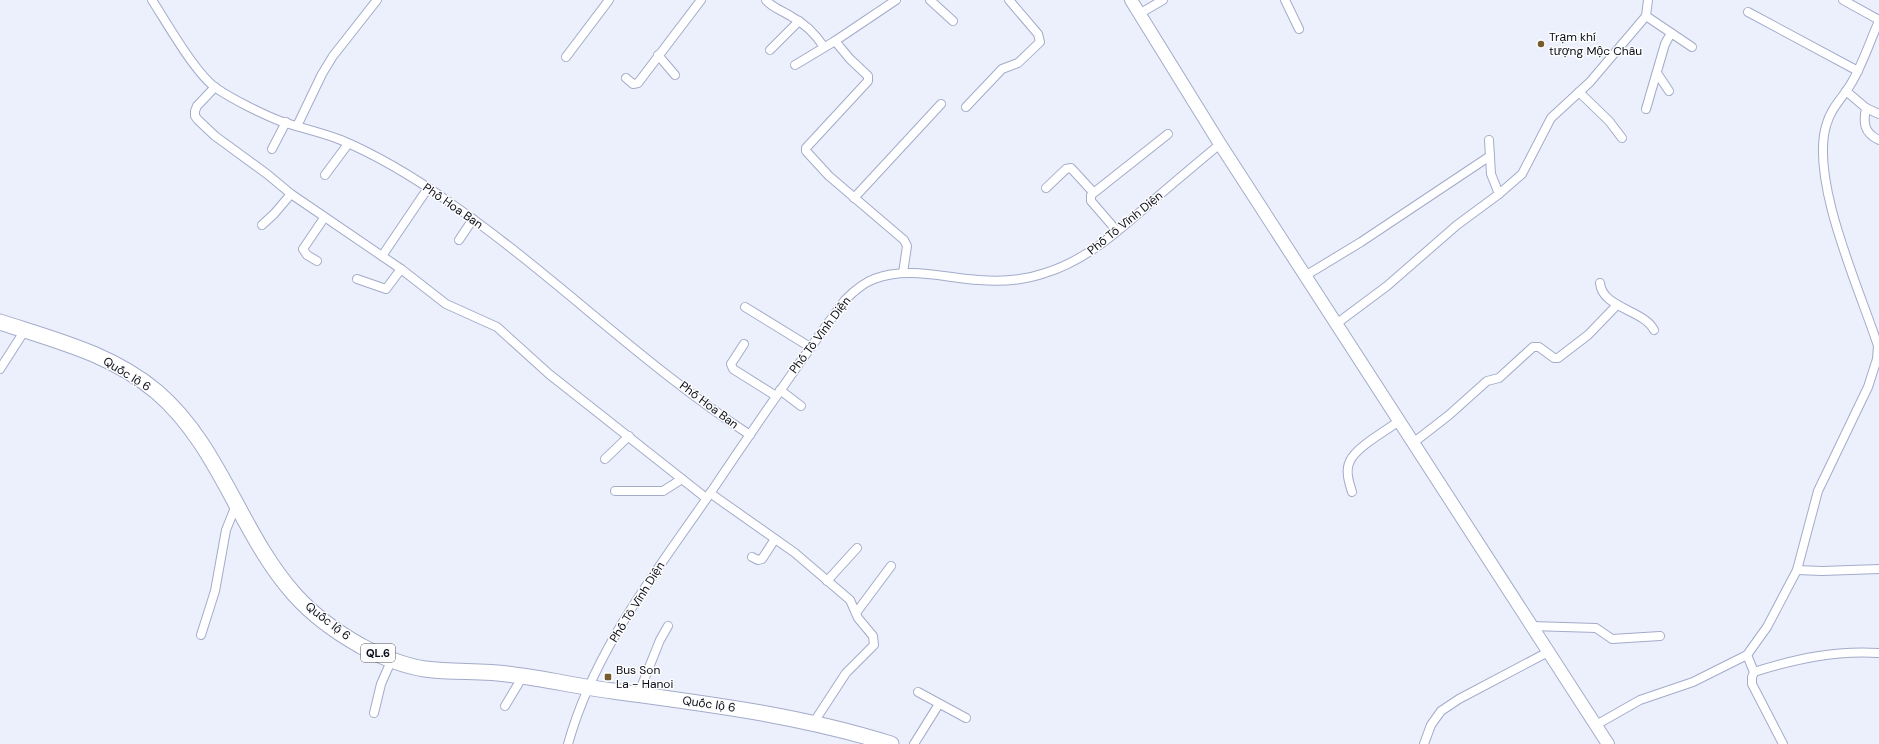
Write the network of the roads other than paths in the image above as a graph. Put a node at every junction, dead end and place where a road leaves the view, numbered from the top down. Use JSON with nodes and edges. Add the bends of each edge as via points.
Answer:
{"nodes":[{"id":1,"x":152,"y":0,"type":"edge"},
{"id":2,"x":377,"y":0,"type":"edge"},
{"id":3,"x":609,"y":0,"type":"edge"},
{"id":4,"x":701,"y":0,"type":"edge"},
{"id":5,"x":766,"y":0,"type":"edge"},
{"id":6,"x":930,"y":0,"type":"edge"},
{"id":7,"x":1009,"y":0,"type":"edge"},
{"id":8,"x":1131,"y":0,"type":"edge"},
{"id":9,"x":1163,"y":0,"type":"edge"},
{"id":10,"x":1285,"y":0,"type":"edge"},
{"id":11,"x":1648,"y":0,"type":"edge"},
{"id":12,"x":1843,"y":0,"type":"edge"},
{"id":13,"x":893,"y":1,"type":"edge"},
{"id":14,"x":1748,"y":12,"type":"dead end"},
{"id":15,"x":1139,"y":14,"type":"junction"},
{"id":16,"x":1646,"y":16,"type":"junction"},
{"id":17,"x":1879,"y":20,"type":"edge"},
{"id":18,"x":799,"y":21,"type":"junction"},
{"id":19,"x":953,"y":21,"type":"dead end"},
{"id":20,"x":1299,"y":29,"type":"dead end"},
{"id":21,"x":1671,"y":33,"type":"junction"},
{"id":22,"x":1876,"y":35,"type":"edge"},
{"id":23,"x":836,"y":41,"type":"junction"},
{"id":24,"x":824,"y":47,"type":"junction"},
{"id":25,"x":1692,"y":47,"type":"dead end"},
{"id":26,"x":770,"y":50,"type":"dead end"},
{"id":27,"x":658,"y":55,"type":"junction"},
{"id":28,"x":566,"y":57,"type":"dead end"},
{"id":29,"x":795,"y":65,"type":"dead end"},
{"id":30,"x":1858,"y":71,"type":"junction"},
{"id":31,"x":1657,"y":73,"type":"junction"},
{"id":32,"x":675,"y":75,"type":"dead end"},
{"id":33,"x":626,"y":78,"type":"dead end"},
{"id":34,"x":215,"y":87,"type":"junction"},
{"id":35,"x":1669,"y":91,"type":"dead end"},
{"id":36,"x":1846,"y":91,"type":"junction"},
{"id":37,"x":1579,"y":92,"type":"junction"},
{"id":38,"x":942,"y":104,"type":"dead end"},
{"id":39,"x":966,"y":107,"type":"dead end"},
{"id":40,"x":1866,"y":108,"type":"junction"},
{"id":41,"x":1646,"y":110,"type":"dead end"},
{"id":42,"x":1879,"y":114,"type":"edge"},
{"id":43,"x":286,"y":122,"type":"junction"},
{"id":44,"x":297,"y":126,"type":"junction"},
{"id":45,"x":1168,"y":134,"type":"dead end"},
{"id":46,"x":1622,"y":138,"type":"dead end"},
{"id":47,"x":1489,"y":140,"type":"dead end"},
{"id":48,"x":1879,"y":140,"type":"edge"},
{"id":49,"x":348,"y":144,"type":"junction"},
{"id":50,"x":1220,"y":144,"type":"junction"},
{"id":51,"x":272,"y":149,"type":"dead end"},
{"id":52,"x":1490,"y":156,"type":"junction"},
{"id":53,"x":326,"y":175,"type":"dead end"},
{"id":54,"x":428,"y":188,"type":"junction"},
{"id":55,"x":1046,"y":188,"type":"dead end"},
{"id":56,"x":1093,"y":192,"type":"junction"},
{"id":57,"x":291,"y":194,"type":"junction"},
{"id":58,"x":1499,"y":194,"type":"junction"},
{"id":59,"x":854,"y":198,"type":"junction"},
{"id":60,"x":324,"y":218,"type":"junction"},
{"id":61,"x":473,"y":219,"type":"junction"},
{"id":62,"x":262,"y":225,"type":"dead end"},
{"id":63,"x":1117,"y":231,"type":"junction"},
{"id":64,"x":459,"y":240,"type":"dead end"},
{"id":65,"x":382,"y":256,"type":"junction"},
{"id":66,"x":317,"y":261,"type":"dead end"},
{"id":67,"x":401,"y":269,"type":"junction"},
{"id":68,"x":903,"y":273,"type":"junction"},
{"id":69,"x":1305,"y":276,"type":"junction"},
{"id":70,"x":357,"y":279,"type":"dead end"},
{"id":71,"x":1600,"y":283,"type":"dead end"},
{"id":72,"x":1617,"y":305,"type":"junction"},
{"id":73,"x":745,"y":307,"type":"dead end"},
{"id":74,"x":0,"y":322,"type":"edge"},
{"id":75,"x":1336,"y":324,"type":"junction"},
{"id":76,"x":25,"y":330,"type":"junction"},
{"id":77,"x":1654,"y":330,"type":"dead end"},
{"id":78,"x":744,"y":344,"type":"dead end"},
{"id":79,"x":1878,"y":346,"type":"edge"},
{"id":80,"x":810,"y":347,"type":"junction"},
{"id":81,"x":0,"y":369,"type":"edge"},
{"id":82,"x":778,"y":393,"type":"junction"},
{"id":83,"x":801,"y":406,"type":"dead end"},
{"id":84,"x":1399,"y":421,"type":"junction"},
{"id":85,"x":750,"y":435,"type":"junction"},
{"id":86,"x":629,"y":436,"type":"junction"},
{"id":87,"x":1413,"y":442,"type":"junction"},
{"id":88,"x":605,"y":459,"type":"dead end"},
{"id":89,"x":682,"y":479,"type":"junction"},
{"id":90,"x":615,"y":491,"type":"dead end"},
{"id":91,"x":1352,"y":492,"type":"dead end"},
{"id":92,"x":708,"y":496,"type":"junction"},
{"id":93,"x":237,"y":503,"type":"junction"},
{"id":94,"x":775,"y":539,"type":"junction"},
{"id":95,"x":857,"y":548,"type":"dead end"},
{"id":96,"x":752,"y":557,"type":"dead end"},
{"id":97,"x":891,"y":566,"type":"dead end"},
{"id":98,"x":1879,"y":569,"type":"edge"},
{"id":99,"x":1797,"y":570,"type":"junction"},
{"id":100,"x":827,"y":580,"type":"junction"},
{"id":101,"x":856,"y":613,"type":"junction"},
{"id":102,"x":668,"y":626,"type":"dead end"},
{"id":103,"x":1531,"y":626,"type":"junction"},
{"id":104,"x":201,"y":635,"type":"dead end"},
{"id":105,"x":1660,"y":636,"type":"dead end"},
{"id":106,"x":1548,"y":652,"type":"junction"},
{"id":107,"x":1879,"y":653,"type":"edge"},
{"id":108,"x":1747,"y":655,"type":"junction"},
{"id":109,"x":392,"y":659,"type":"junction"},
{"id":110,"x":1754,"y":672,"type":"junction"},
{"id":111,"x":523,"y":676,"type":"junction"},
{"id":112,"x":587,"y":688,"type":"junction"},
{"id":113,"x":918,"y":692,"type":"dead end"},
{"id":114,"x":638,"y":695,"type":"junction"},
{"id":115,"x":939,"y":704,"type":"junction"},
{"id":116,"x":505,"y":706,"type":"dead end"},
{"id":117,"x":374,"y":713,"type":"dead end"},
{"id":118,"x":966,"y":718,"type":"dead end"},
{"id":119,"x":814,"y":722,"type":"junction"},
{"id":120,"x":1596,"y":725,"type":"junction"},
{"id":121,"x":568,"y":744,"type":"edge"},
{"id":122,"x":890,"y":744,"type":"edge"},
{"id":123,"x":914,"y":744,"type":"edge"},
{"id":124,"x":1424,"y":744,"type":"edge"},
{"id":125,"x":1608,"y":744,"type":"edge"},
{"id":126,"x":1783,"y":744,"type":"edge"}],
"edges":[{"from":1,"to":34,"type":"street","name":"Phố Hoa Ban","via":[[198,69]]},
{"from":2,"to":44,"type":"street","via":[[322,74]]},
{"from":3,"to":28,"type":"street"},
{"from":4,"to":27,"type":"street"},
{"from":5,"to":18,"type":"street"},
{"from":6,"to":19,"type":"street"},
{"from":7,"to":39,"type":"street","via":[[1038,34],[1040,42],[1018,63],[1002,69]]},
{"from":8,"to":15,"type":"street"},
{"from":9,"to":15,"type":"street"},
{"from":10,"to":20,"type":"street"},
{"from":11,"to":16,"type":"street"},
{"from":12,"to":17,"type":"street"},
{"from":13,"to":23,"type":"street"},
{"from":14,"to":30,"type":"street"},
{"from":15,"to":50,"type":"street"},
{"from":16,"to":21,"type":"street"},
{"from":16,"to":37,"type":"street"},
{"from":17,"to":22,"type":"street"},
{"from":18,"to":24,"type":"street"},
{"from":18,"to":26,"type":"street"},
{"from":21,"to":25,"type":"street"},
{"from":21,"to":31,"type":"street","via":[[1665,44]]},
{"from":22,"to":30,"type":"street"},
{"from":23,"to":24,"type":"street"},
{"from":23,"to":59,"type":"street","via":[[868,76],[868,82],[806,148],[806,151]]},
{"from":24,"to":29,"type":"street"},
{"from":27,"to":32,"type":"street"},
{"from":27,"to":33,"type":"street","via":[[638,83],[633,84]]},
{"from":30,"to":36,"type":"street"},
{"from":31,"to":35,"type":"street"},
{"from":31,"to":41,"type":"street"},
{"from":34,"to":43,"type":"street","name":"Phố Hoa Ban","via":[[234,99]]},
{"from":34,"to":57,"type":"street","via":[[197,106],[195,116],[215,136]]},
{"from":36,"to":40,"type":"street"},
{"from":36,"to":79,"type":"street","via":[[1834,107],[1825,128],[1824,170],[1842,243]]},
{"from":37,"to":46,"type":"street","via":[[1609,120]]},
{"from":37,"to":58,"type":"street","via":[[1551,118],[1522,174]]},
{"from":38,"to":59,"type":"street"},
{"from":40,"to":42,"type":"street"},
{"from":40,"to":48,"type":"street","via":[[1864,120],[1867,132]]},
{"from":43,"to":44,"type":"street","name":"Phố Hoa Ban"},
{"from":43,"to":51,"type":"street"},
{"from":44,"to":49,"type":"street","name":"Phố Hoa Ban"},
{"from":45,"to":56,"type":"street"},
{"from":47,"to":52,"type":"street"},
{"from":49,"to":53,"type":"street"},
{"from":49,"to":54,"type":"street","name":"Phố Hoa Ban","via":[[380,158]]},
{"from":50,"to":63,"type":"street","name":"Phố Tô Vĩnh Diện"},
{"from":50,"to":69,"type":"street"},
{"from":52,"to":58,"type":"street","via":[[1491,174]]},
{"from":52,"to":69,"type":"street"},
{"from":54,"to":61,"type":"street","name":"Phố Hoa Ban"},
{"from":54,"to":65,"type":"street"},
{"from":55,"to":56,"type":"street","via":[[1066,169],[1071,168]]},
{"from":56,"to":63,"type":"street","via":[[1091,201]]},
{"from":57,"to":60,"type":"street"},
{"from":57,"to":62,"type":"street"},
{"from":58,"to":75,"type":"street","via":[[1457,225],[1387,286]]},
{"from":59,"to":68,"type":"street","via":[[904,240],[907,246]]},
{"from":60,"to":65,"type":"street"},
{"from":60,"to":66,"type":"street","via":[[303,249]]},
{"from":61,"to":64,"type":"street"},
{"from":61,"to":85,"type":"street","name":"Phố Hoa Ban","via":[[530,262],[600,322]]},
{"from":63,"to":68,"type":"street","name":"Phố Tô Vĩnh Diện","via":[[1068,265],[1028,278],[980,280]]},
{"from":65,"to":67,"type":"street"},
{"from":67,"to":70,"type":"street","via":[[386,289]]},
{"from":67,"to":86,"type":"street","via":[[446,304],[497,327],[555,378]]},
{"from":68,"to":80,"type":"street","name":"Phố Tô Vĩnh Diện","via":[[874,279],[855,290],[844,300]]},
{"from":69,"to":75,"type":"street"},
{"from":71,"to":72,"type":"street","via":[[1604,293]]},
{"from":72,"to":77,"type":"street","via":[[1647,321]]},
{"from":72,"to":87,"type":"street","via":[[1588,335],[1558,358],[1554,358],[1539,347],[1533,347],[1499,378],[1488,381]]},
{"from":73,"to":80,"type":"street"},
{"from":74,"to":76,"type":"highway","name":"Quốc lộ 6","number":"QL.6"},
{"from":75,"to":84,"type":"street"},
{"from":76,"to":81,"type":"street"},
{"from":76,"to":93,"type":"highway","name":"Quốc lộ 6","number":"QL.6","via":[[75,345],[115,364],[157,392],[203,445]]},
{"from":78,"to":82,"type":"street","via":[[731,364],[733,368]]},
{"from":79,"to":99,"type":"street","via":[[1877,359],[1868,387],[1818,490]]},
{"from":80,"to":82,"type":"street","name":"Phố Tô Vĩnh Diện"},
{"from":82,"to":83,"type":"street"},
{"from":82,"to":85,"type":"street","name":"Phố Tô Vĩnh Diện"},
{"from":84,"to":87,"type":"street"},
{"from":84,"to":91,"type":"street","via":[[1350,460],[1347,473]]},
{"from":85,"to":92,"type":"street","name":"Phố Tô Vĩnh Diện"},
{"from":86,"to":88,"type":"street"},
{"from":86,"to":89,"type":"street"},
{"from":87,"to":103,"type":"street"},
{"from":89,"to":90,"type":"street","via":[[664,491]]},
{"from":89,"to":92,"type":"street"},
{"from":92,"to":94,"type":"street"},
{"from":92,"to":112,"type":"street","name":"Phố Tô Vĩnh Diện","via":[[642,590],[612,639]]},
{"from":93,"to":104,"type":"street","via":[[226,530],[215,591]]},
{"from":93,"to":109,"type":"highway","name":"Quốc lộ 6","number":"QL.6","via":[[273,565],[296,595],[347,637]]},
{"from":94,"to":96,"type":"street","via":[[762,559]]},
{"from":94,"to":100,"type":"street"},
{"from":95,"to":100,"type":"street"},
{"from":97,"to":101,"type":"street"},
{"from":98,"to":99,"type":"street"},
{"from":99,"to":108,"type":"street","via":[[1767,627]]},
{"from":100,"to":101,"type":"street","via":[[850,600]]},
{"from":101,"to":119,"type":"street","via":[[860,622],[873,636],[874,645],[846,673]]},
{"from":102,"to":114,"type":"street"},
{"from":103,"to":105,"type":"street","via":[[1596,628],[1608,637],[1618,639]]},
{"from":103,"to":106,"type":"street"},
{"from":106,"to":120,"type":"street"},
{"from":106,"to":124,"type":"street","via":[[1459,699],[1442,711],[1431,725]]},
{"from":107,"to":110,"type":"street","via":[[1836,653],[1792,661]]},
{"from":108,"to":110,"type":"street"},
{"from":108,"to":120,"type":"street","via":[[1693,682],[1640,700]]},
{"from":109,"to":111,"type":"highway","name":"Quốc lộ 6","number":"QL.6","via":[[423,669]]},
{"from":109,"to":117,"type":"street","via":[[381,684]]},
{"from":110,"to":126,"type":"street","via":[[1752,684]]},
{"from":111,"to":112,"type":"highway","name":"Quốc lộ 6","number":"QL.6"},
{"from":111,"to":116,"type":"street"},
{"from":112,"to":114,"type":"highway","name":"Quốc lộ 6","number":"QL.6"},
{"from":112,"to":121,"type":"street","name":"Phố Tô Vĩnh Diện"},
{"from":113,"to":115,"type":"street"},
{"from":114,"to":119,"type":"highway","name":"Quốc lộ 6","number":"QL.6","via":[[714,704]]},
{"from":115,"to":118,"type":"street"},
{"from":115,"to":123,"type":"street"},
{"from":119,"to":122,"type":"highway","name":"Quốc lộ 6","number":"QL.6"},
{"from":120,"to":125,"type":"street"}]}
